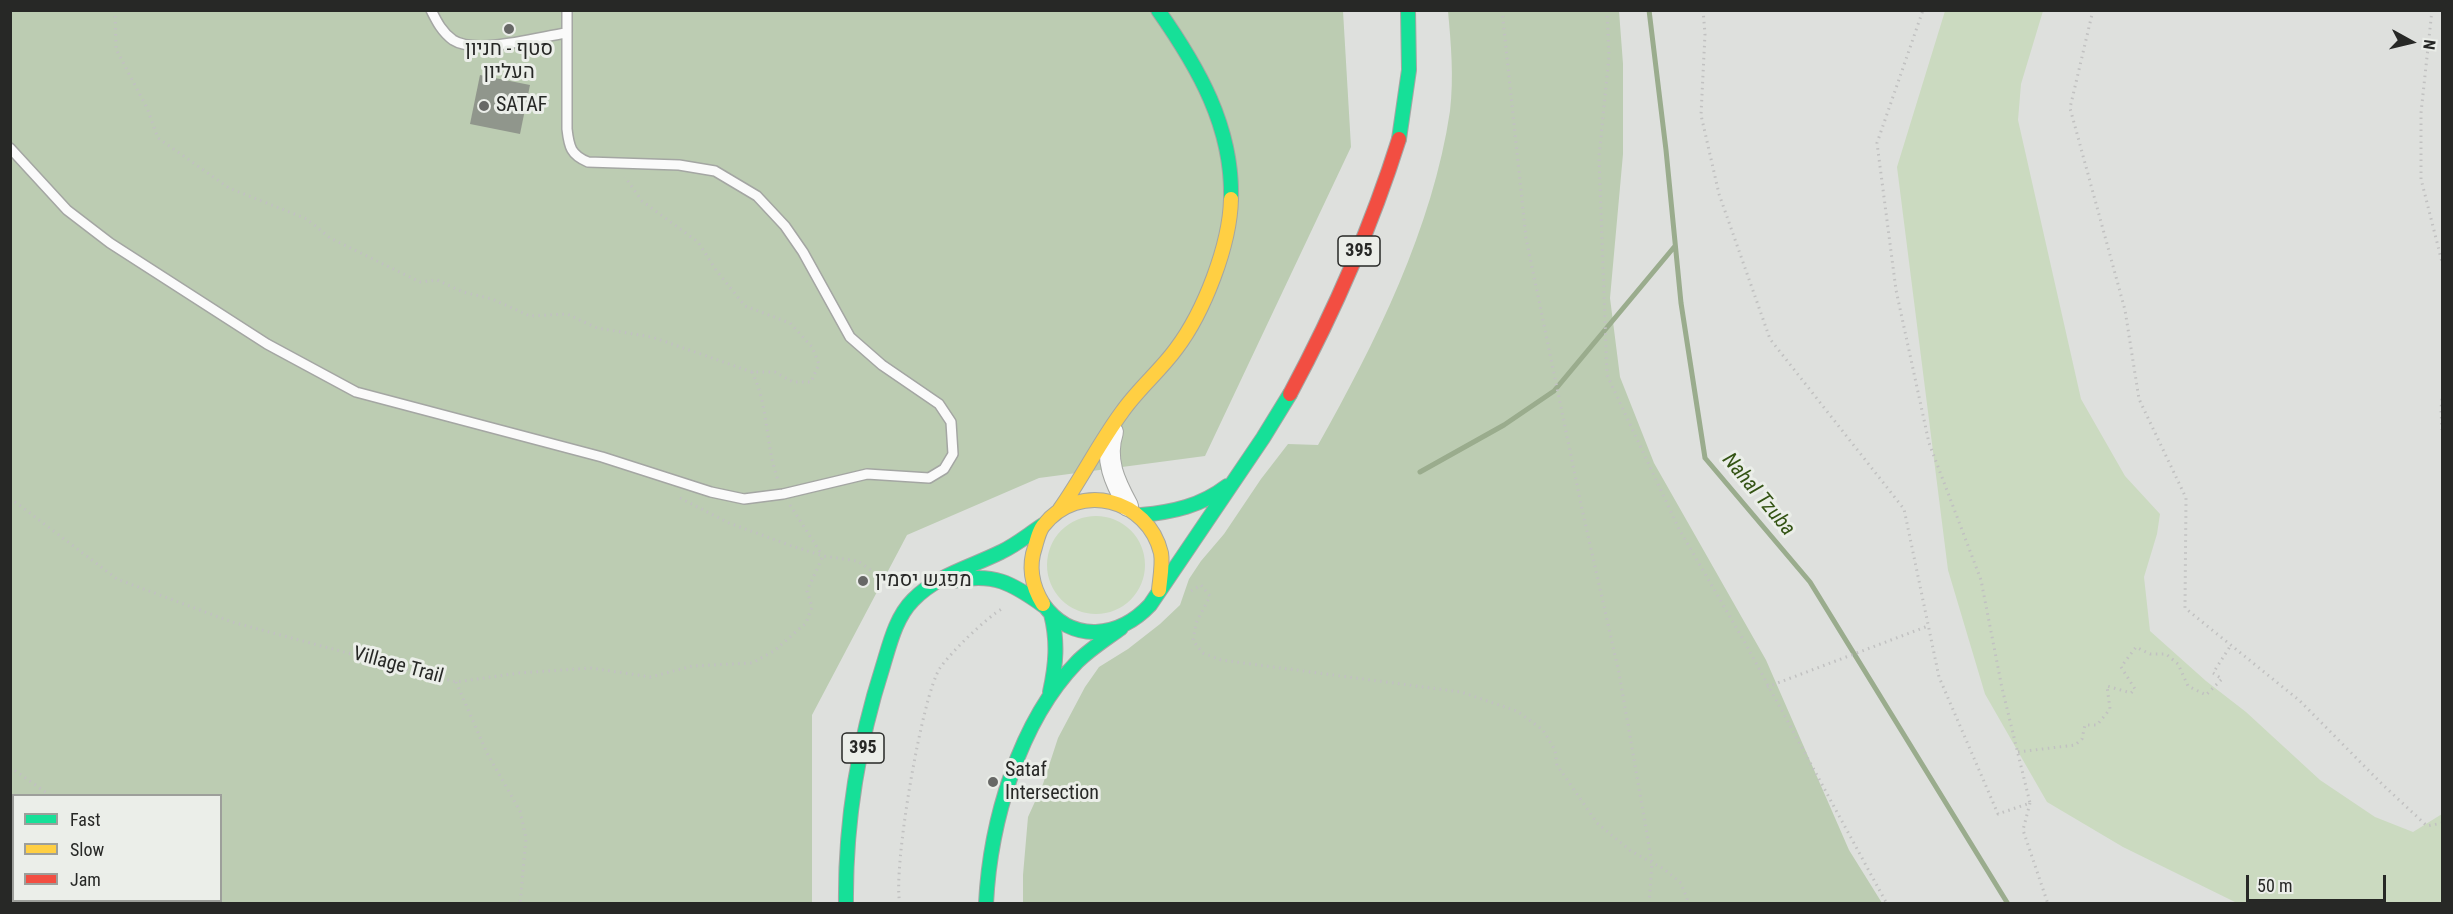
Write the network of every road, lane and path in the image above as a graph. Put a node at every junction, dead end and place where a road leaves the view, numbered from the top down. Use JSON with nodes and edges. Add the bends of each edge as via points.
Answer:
{"nodes":[{"id":1,"x":116,"y":10,"type":"edge"},
{"id":2,"x":431,"y":10,"type":"edge"},
{"id":3,"x":567,"y":10,"type":"edge"},
{"id":4,"x":1158,"y":10,"type":"edge"},
{"id":5,"x":1408,"y":10,"type":"edge"},
{"id":6,"x":1502,"y":10,"type":"edge"},
{"id":7,"x":1607,"y":10,"type":"edge"},
{"id":8,"x":1703,"y":10,"type":"edge"},
{"id":9,"x":1923,"y":10,"type":"edge"},
{"id":10,"x":2093,"y":10,"type":"edge"},
{"id":11,"x":2432,"y":10,"type":"edge"},
{"id":12,"x":566,"y":33,"type":"junction"},
{"id":13,"x":10,"y":148,"type":"edge"},
{"id":14,"x":607,"y":163,"type":"junction"},
{"id":15,"x":2442,"y":262,"type":"edge"},
{"id":16,"x":752,"y":372,"type":"junction"},
{"id":17,"x":2442,"y":399,"type":"edge"},
{"id":18,"x":1125,"y":407,"type":"junction"},
{"id":19,"x":2442,"y":430,"type":"edge"},
{"id":20,"x":1242,"y":469,"type":"junction"},
{"id":21,"x":783,"y":494,"type":"junction"},
{"id":22,"x":676,"y":496,"type":"dead end"},
{"id":23,"x":10,"y":498,"type":"edge"},
{"id":24,"x":1060,"y":509,"type":"junction"},
{"id":25,"x":1135,"y":511,"type":"junction"},
{"id":26,"x":1043,"y":525,"type":"junction"},
{"id":27,"x":823,"y":556,"type":"junction"},
{"id":28,"x":929,"y":587,"type":"junction"},
{"id":29,"x":1159,"y":590,"type":"junction"},
{"id":30,"x":1184,"y":594,"type":"dead end"},
{"id":31,"x":913,"y":600,"type":"junction"},
{"id":32,"x":1004,"y":608,"type":"dead end"},
{"id":33,"x":1047,"y":610,"type":"junction"},
{"id":34,"x":1928,"y":626,"type":"junction"},
{"id":35,"x":1120,"y":628,"type":"junction"},
{"id":36,"x":2231,"y":645,"type":"junction"},
{"id":37,"x":456,"y":682,"type":"junction"},
{"id":38,"x":1767,"y":687,"type":"junction"},
{"id":39,"x":1048,"y":702,"type":"junction"},
{"id":40,"x":2018,"y":752,"type":"junction"},
{"id":41,"x":10,"y":767,"type":"edge"},
{"id":42,"x":50,"y":794,"type":"edge"},
{"id":43,"x":2030,"y":803,"type":"junction"},
{"id":44,"x":2442,"y":823,"type":"edge"},
{"id":45,"x":1652,"y":863,"type":"junction"},
{"id":46,"x":520,"y":903,"type":"edge"},
{"id":47,"x":846,"y":903,"type":"edge"},
{"id":48,"x":900,"y":903,"type":"edge"},
{"id":49,"x":986,"y":903,"type":"edge"},
{"id":50,"x":1649,"y":903,"type":"edge"},
{"id":51,"x":1689,"y":903,"type":"edge"},
{"id":52,"x":1887,"y":903,"type":"edge"},
{"id":53,"x":2048,"y":903,"type":"edge"}],
"edges":[{"from":1,"to":16,"type":"path","via":[[116,49],[158,138],[228,188],[307,219],[330,238],[420,282],[437,280],[530,316],[567,314],[597,328],[652,337]]},
{"from":2,"to":12,"type":"lane","via":[[441,29],[454,41],[477,47]]},
{"from":3,"to":12,"type":"lane"},
{"from":4,"to":18,"type":"main road","via":[[1185,48],[1219,116],[1229,156],[1231,207],[1202,307],[1182,342]]},
{"from":5,"to":20,"type":"main road","number":"395","via":[[1406,104],[1382,193],[1314,349]]},
{"from":6,"to":45,"type":"path","via":[[1526,238],[1619,673]]},
{"from":7,"to":38,"type":"path","via":[[1609,56],[1599,157],[1607,375],[1679,529]]},
{"from":8,"to":34,"type":"path","via":[[1701,115],[1719,194],[1770,339],[1904,509]]},
{"from":9,"to":40,"type":"path","via":[[1877,143],[1887,222],[1896,290],[1929,443],[1982,580]]},
{"from":10,"to":36,"type":"path","via":[[2070,108],[2125,310],[2139,399],[2186,498],[2185,608]]},
{"from":11,"to":15,"type":"path","via":[[2421,113],[2421,179]]},
{"from":12,"to":14,"type":"lane","via":[[570,147],[575,157]]},
{"from":13,"to":21,"type":"lane","via":[[67,210],[110,243],[267,344],[356,392],[602,458],[711,492],[744,499]]},
{"from":14,"to":16,"type":"path","via":[[610,173],[625,177],[642,201],[698,242],[745,306],[790,323],[812,346],[819,364],[811,382],[794,382],[775,372]]},
{"from":14,"to":21,"type":"lane","via":[[679,165],[715,171],[757,196],[797,243],[850,337],[882,365],[939,404],[951,422],[953,454],[944,469],[929,478],[867,474]]},
{"from":16,"to":21,"type":"path","via":[[759,386],[771,460]]},
{"from":17,"to":19,"type":"path"},
{"from":18,"to":24,"type":"main road"},
{"from":18,"to":25,"type":"street","via":[[1116,422],[1110,466],[1115,483]]},
{"from":20,"to":25,"type":"main road","number":"395","via":[[1206,502],[1175,511]]},
{"from":20,"to":29,"type":"main road","number":"395"},
{"from":21,"to":27,"type":"path"},
{"from":22,"to":27,"type":"path","via":[[729,523]]},
{"from":23,"to":37,"type":"path","name":"Village Trail","via":[[117,579],[232,622]]},
{"from":24,"to":25,"type":"main road","number":"395","via":[[1094,498],[1111,500]]},
{"from":24,"to":26,"type":"main road","number":"395"},
{"from":25,"to":29,"type":"main road","via":[[1152,528],[1161,550],[1163,574]]},
{"from":26,"to":28,"type":"main road","number":"395","via":[[1003,552],[966,565]]},
{"from":26,"to":33,"type":"main road","number":"395","via":[[1033,544],[1030,566],[1033,587]]},
{"from":27,"to":31,"type":"path","via":[[858,561]]},
{"from":27,"to":37,"type":"path","name":"Village Trail","via":[[807,591],[812,607],[806,623],[774,651],[752,663],[692,666],[651,677],[591,668]]},
{"from":28,"to":31,"type":"main road","number":"395"},
{"from":28,"to":33,"type":"main road","number":"395","via":[[961,579],[997,578],[1016,585]]},
{"from":29,"to":35,"type":"main road","number":"395","via":[[1137,619]]},
{"from":30,"to":45,"type":"path","via":[[1201,585],[1210,596],[1196,623],[1193,641],[1203,652],[1221,660],[1461,692],[1517,711],[1543,730],[1555,750],[1557,765],[1597,823]]},
{"from":31,"to":47,"type":"main road","number":"395","via":[[891,641],[874,693],[850,810]]},
{"from":32,"to":48,"type":"path","via":[[988,616],[939,669],[931,691],[902,833]]},
{"from":33,"to":35,"type":"main road","number":"395","via":[[1066,625],[1084,631]]},
{"from":33,"to":39,"type":"main road","via":[[1056,631],[1057,650]]},
{"from":34,"to":38,"type":"path"},
{"from":34,"to":43,"type":"path","via":[[1939,677],[1998,814]]},
{"from":35,"to":39,"type":"main road","via":[[1085,654]]},
{"from":36,"to":40,"type":"path","via":[[2213,673],[2222,679],[2206,695],[2188,687],[2178,664],[2166,654],[2150,654],[2136,647],[2121,667],[2135,689],[2131,693],[2107,686],[2110,709],[2097,725],[2085,724],[2082,739],[2075,745]]},
{"from":36,"to":44,"type":"path","via":[[2300,701],[2427,826]]},
{"from":37,"to":46,"type":"path","via":[[487,753],[520,811],[526,838]]},
{"from":38,"to":52,"type":"path"},
{"from":39,"to":49,"type":"main road","via":[[1022,752],[998,814],[988,858]]},
{"from":40,"to":43,"type":"path"},
{"from":41,"to":42,"type":"path"},
{"from":43,"to":53,"type":"path","via":[[2023,830]]},
{"from":45,"to":50,"type":"path"},
{"from":45,"to":51,"type":"path","via":[[1681,883]]}]}
